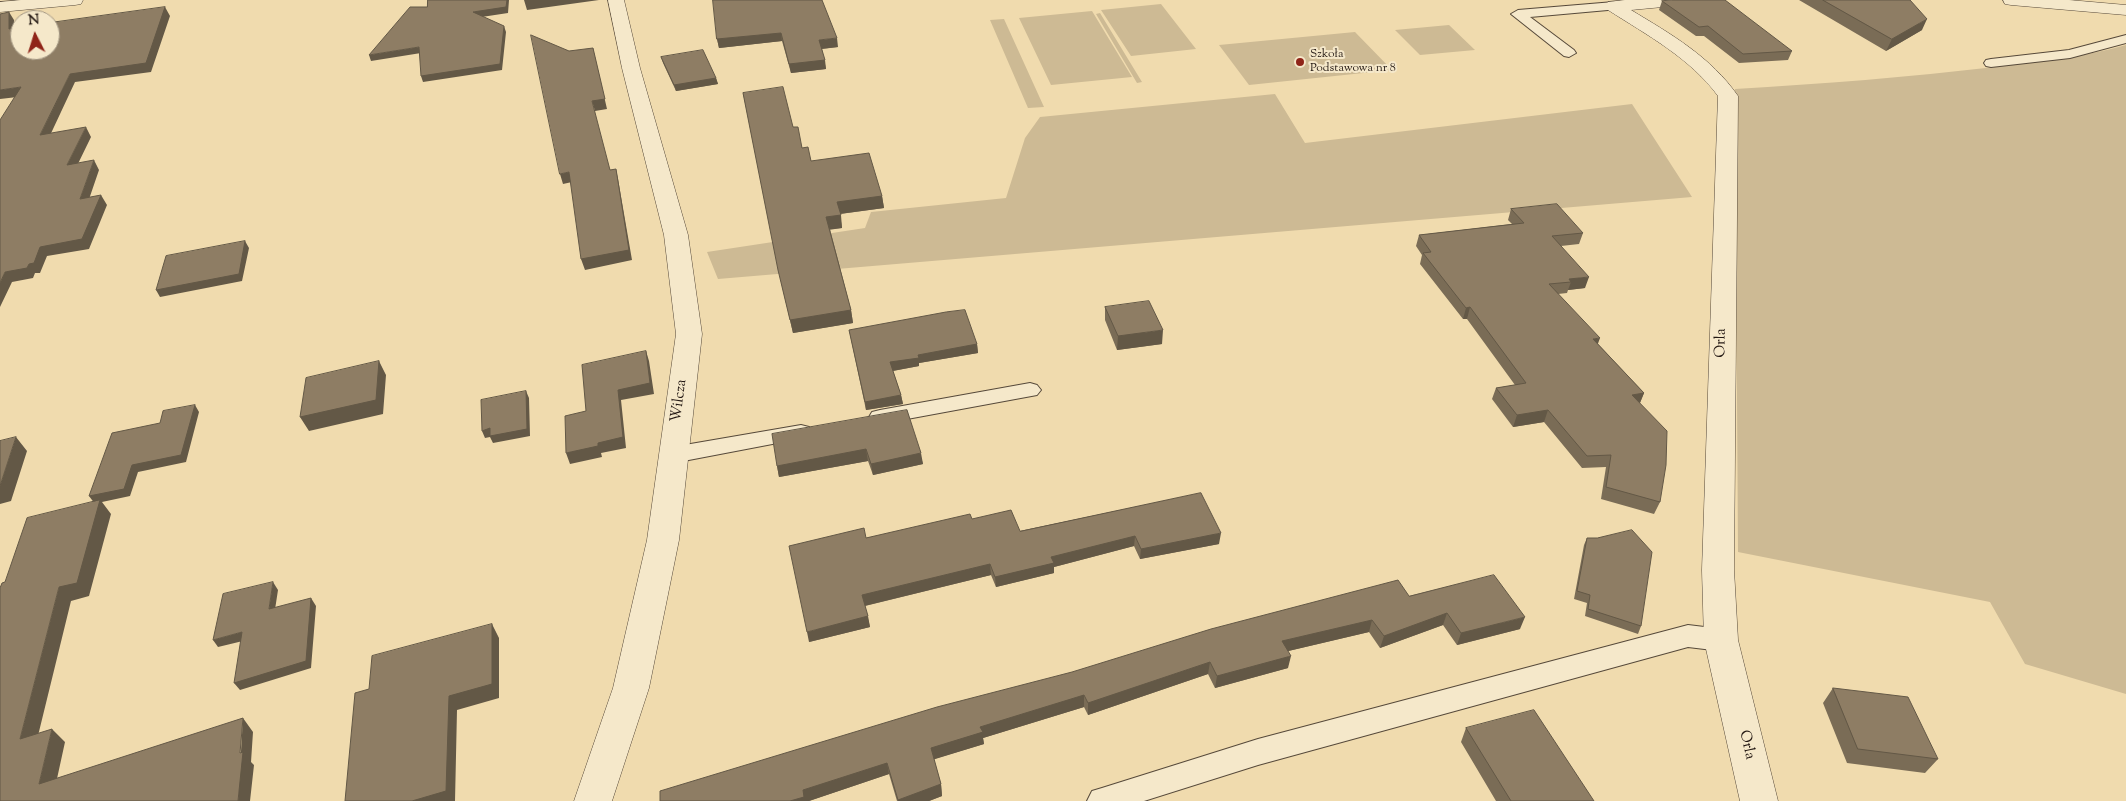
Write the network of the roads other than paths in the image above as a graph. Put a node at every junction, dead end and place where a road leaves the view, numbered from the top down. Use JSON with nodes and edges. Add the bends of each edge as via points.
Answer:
{"nodes":[{"id":1,"x":75,"y":0,"type":"edge"},
{"id":2,"x":616,"y":0,"type":"edge"},
{"id":3,"x":1538,"y":0,"type":"edge"},
{"id":4,"x":1684,"y":0,"type":"edge"},
{"id":5,"x":2011,"y":0,"type":"edge"},
{"id":6,"x":2048,"y":2,"type":"edge"},
{"id":7,"x":1614,"y":6,"type":"junction"},
{"id":8,"x":0,"y":7,"type":"edge"},
{"id":9,"x":2126,"y":10,"type":"edge"},
{"id":10,"x":1552,"y":11,"type":"junction"},
{"id":11,"x":2126,"y":39,"type":"edge"},
{"id":12,"x":1569,"y":53,"type":"dead end"},
{"id":13,"x":1991,"y":63,"type":"dead end"},
{"id":14,"x":1030,"y":390,"type":"dead end"},
{"id":15,"x":864,"y":420,"type":"edge"},
{"id":16,"x":825,"y":427,"type":"edge"},
{"id":17,"x":673,"y":455,"type":"junction"},
{"id":18,"x":1721,"y":640,"type":"junction"},
{"id":19,"x":593,"y":801,"type":"edge"},
{"id":20,"x":1102,"y":801,"type":"edge"},
{"id":21,"x":1759,"y":801,"type":"edge"}],
"edges":[{"from":1,"to":8,"type":"street"},
{"from":2,"to":17,"type":"street","name":"Wilcza","via":[[676,235],[689,334]]},
{"from":3,"to":10,"type":"lane"},
{"from":4,"to":7,"type":"street"},
{"from":5,"to":6,"type":"street"},
{"from":6,"to":9,"type":"street"},
{"from":7,"to":10,"type":"lane"},
{"from":7,"to":18,"type":"street","name":"Orla","via":[[1691,58],[1715,77],[1728,96],[1718,570]]},
{"from":10,"to":12,"type":"lane","via":[[1518,14]]},
{"from":11,"to":13,"type":"lane","via":[[2070,54]]},
{"from":14,"to":15,"type":"lane"},
{"from":16,"to":17,"type":"lane"},
{"from":17,"to":19,"type":"street","name":"Wilcza","via":[[663,540],[631,688]]},
{"from":18,"to":20,"type":"lane","via":[[1688,636],[1258,752]]},
{"from":18,"to":21,"type":"street","name":"Orla"}]}
